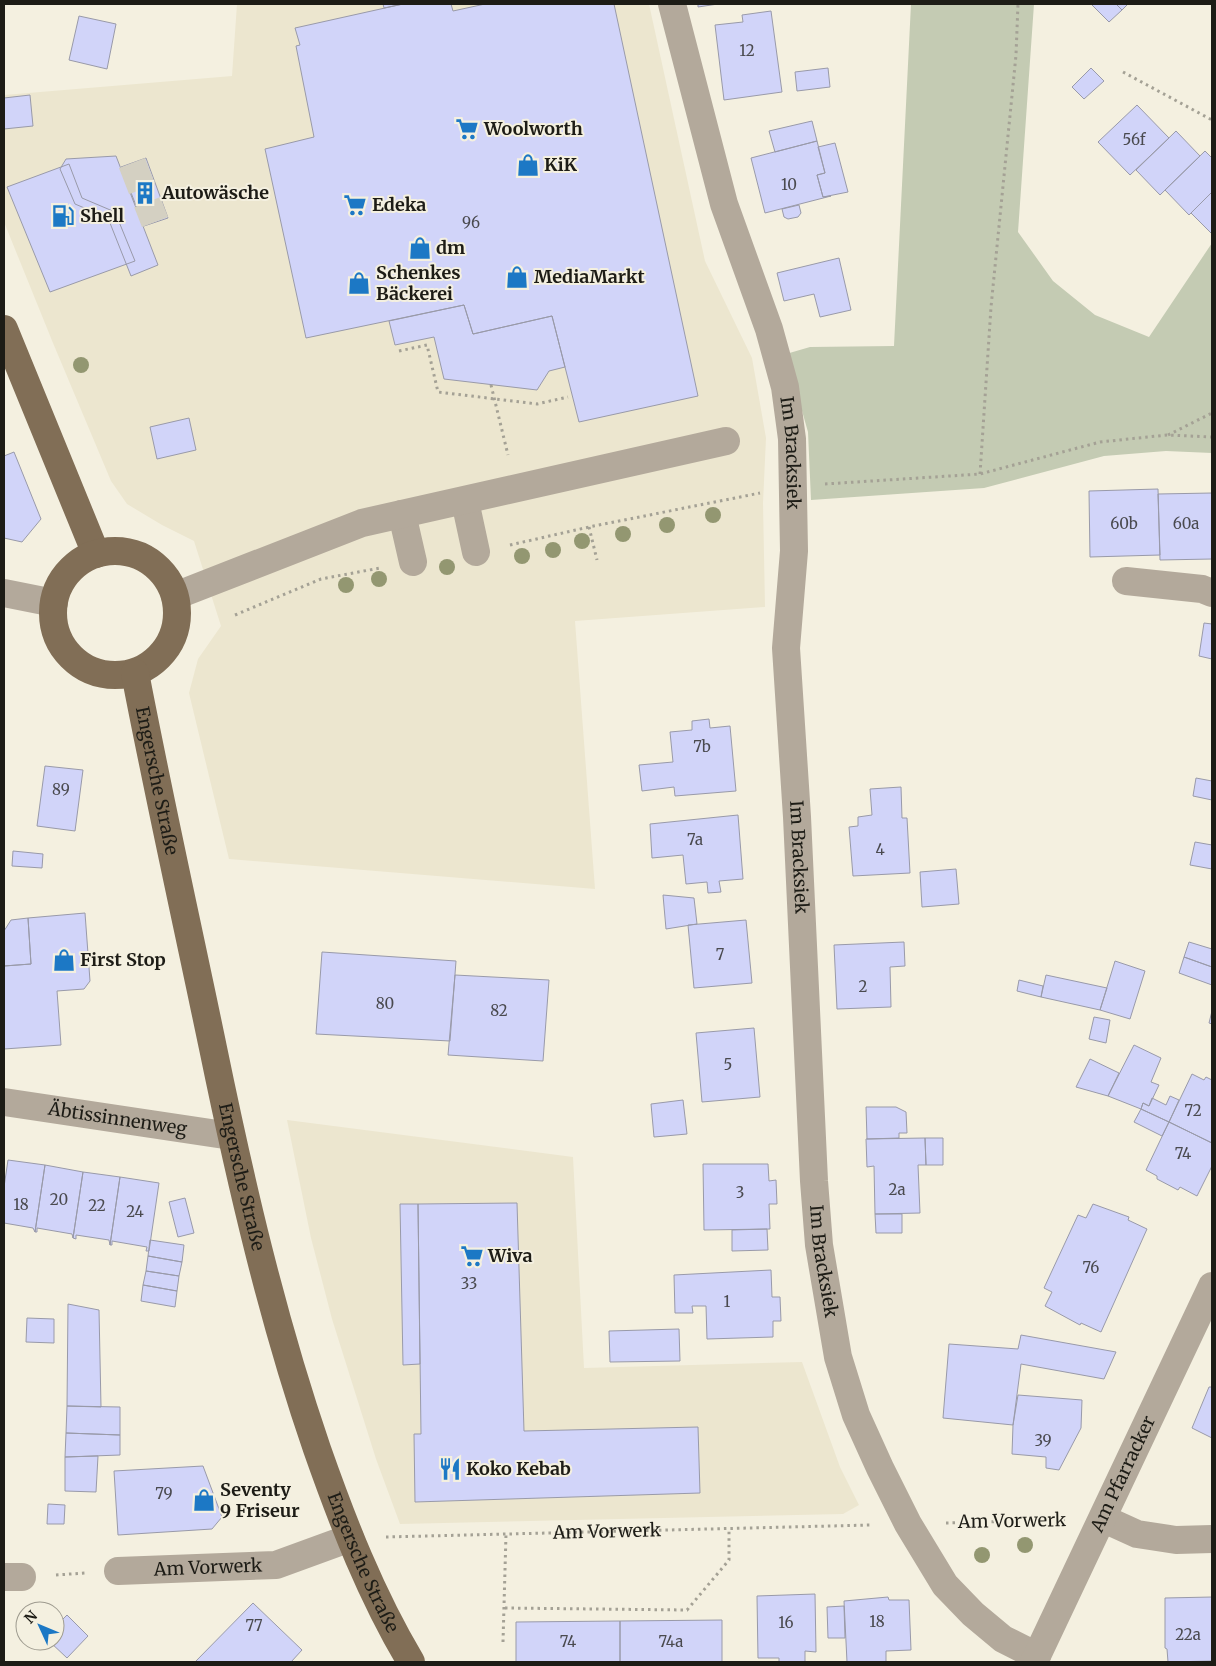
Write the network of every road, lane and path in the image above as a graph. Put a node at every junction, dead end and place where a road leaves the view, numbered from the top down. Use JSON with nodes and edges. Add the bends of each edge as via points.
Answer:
{"nodes":[{"id":1,"x":672,"y":4,"type":"edge"},
{"id":2,"x":1018,"y":4,"type":"edge"},
{"id":3,"x":1123,"y":72,"type":"dead end"},
{"id":4,"x":1212,"y":120,"type":"edge"},
{"id":5,"x":4,"y":329,"type":"edge"},
{"id":6,"x":399,"y":351,"type":"dead end"},
{"id":7,"x":491,"y":385,"type":"dead end"},
{"id":8,"x":568,"y":397,"type":"dead end"},
{"id":9,"x":495,"y":398,"type":"junction"},
{"id":10,"x":1212,"y":413,"type":"edge"},
{"id":11,"x":1167,"y":435,"type":"junction"},
{"id":12,"x":1212,"y":437,"type":"edge"},
{"id":13,"x":726,"y":441,"type":"dead end"},
{"id":14,"x":508,"y":456,"type":"dead end"},
{"id":15,"x":980,"y":474,"type":"junction"},
{"id":16,"x":794,"y":486,"type":"junction"},
{"id":17,"x":465,"y":501,"type":"junction"},
{"id":18,"x":402,"y":514,"type":"junction"},
{"id":19,"x":590,"y":526,"type":"junction"},
{"id":20,"x":510,"y":545,"type":"dead end"},
{"id":21,"x":476,"y":552,"type":"dead end"},
{"id":22,"x":96,"y":554,"type":"junction"},
{"id":23,"x":596,"y":560,"type":"dead end"},
{"id":24,"x":413,"y":562,"type":"dead end"},
{"id":25,"x":382,"y":568,"type":"dead end"},
{"id":26,"x":1126,"y":581,"type":"dead end"},
{"id":27,"x":4,"y":593,"type":"edge"},
{"id":28,"x":1212,"y":593,"type":"edge"},
{"id":29,"x":175,"y":596,"type":"junction"},
{"id":30,"x":54,"y":603,"type":"junction"},
{"id":31,"x":235,"y":615,"type":"dead end"},
{"id":32,"x":135,"y":673,"type":"junction"},
{"id":33,"x":4,"y":1102,"type":"edge"},
{"id":34,"x":231,"y":1136,"type":"junction"},
{"id":35,"x":1212,"y":1286,"type":"edge"},
{"id":36,"x":1104,"y":1519,"type":"junction"},
{"id":37,"x":908,"y":1524,"type":"junction"},
{"id":38,"x":728,"y":1528,"type":"junction"},
{"id":39,"x":506,"y":1534,"type":"junction"},
{"id":40,"x":350,"y":1538,"type":"junction"},
{"id":41,"x":1212,"y":1540,"type":"edge"},
{"id":42,"x":118,"y":1571,"type":"joint"},
{"id":43,"x":13,"y":1577,"type":"edge"},
{"id":44,"x":505,"y":1608,"type":"junction"},
{"id":45,"x":503,"y":1642,"type":"dead end"},
{"id":46,"x":1036,"y":1659,"type":"edge"},
{"id":47,"x":412,"y":1662,"type":"edge"}],
"edges":[{"from":1,"to":16,"type":"street","name":"Im Bracksiek","via":[[724,204],[769,329],[785,386]]},
{"from":2,"to":15,"type":"path"},
{"from":3,"to":4,"type":"path"},
{"from":5,"to":22,"type":"main road"},
{"from":6,"to":9,"type":"path","via":[[426,345],[438,392]]},
{"from":7,"to":9,"type":"path"},
{"from":8,"to":9,"type":"path","via":[[537,404]]},
{"from":9,"to":14,"type":"path"},
{"from":10,"to":11,"type":"path"},
{"from":11,"to":12,"type":"path"},
{"from":11,"to":15,"type":"path","via":[[1100,442]]},
{"from":13,"to":17,"type":"street"},
{"from":15,"to":16,"type":"path"},
{"from":16,"to":19,"type":"path"},
{"from":16,"to":37,"type":"street","name":"Im Bracksiek","via":[[794,551],[786,648],[819,1245],[838,1357],[856,1415]]},
{"from":17,"to":18,"type":"street"},
{"from":17,"to":21,"type":"street"},
{"from":18,"to":24,"type":"street"},
{"from":18,"to":29,"type":"street","via":[[362,524]]},
{"from":19,"to":20,"type":"path"},
{"from":19,"to":23,"type":"path"},
{"from":22,"to":29,"type":"main road","via":[[116,551],[135,554],[153,564],[167,578]]},
{"from":22,"to":30,"type":"main road","via":[[68,573]]},
{"from":25,"to":31,"type":"path","via":[[321,579]]},
{"from":26,"to":28,"type":"street","via":[[1202,589]]},
{"from":27,"to":30,"type":"street"},
{"from":29,"to":32,"type":"main road","via":[[174,634],[165,650],[151,664]]},
{"from":30,"to":32,"type":"main road","via":[[54,624],[61,644],[75,660],[93,671],[113,675]]},
{"from":32,"to":34,"type":"main road","name":"Engersche Straße"},
{"from":33,"to":34,"type":"street","name":"Äbtissinnenweg"},
{"from":34,"to":40,"type":"main road","name":"Engersche Straße","via":[[259,1260],[298,1392]]},
{"from":35,"to":36,"type":"street","name":"Am Pfarracker"},
{"from":36,"to":37,"type":"path","name":"Am Vorwerk"},
{"from":36,"to":41,"type":"street","via":[[1138,1534],[1176,1540]]},
{"from":36,"to":46,"type":"street","name":"Am Pfarracker"},
{"from":37,"to":38,"type":"path","name":"Am Vorwerk"},
{"from":37,"to":46,"type":"street","name":"Im Bracksiek","via":[[946,1585],[973,1614],[1003,1639]]},
{"from":38,"to":39,"type":"path","name":"Am Vorwerk"},
{"from":38,"to":44,"type":"path","via":[[729,1560],[687,1610]]},
{"from":39,"to":40,"type":"path","name":"Am Vorwerk"},
{"from":39,"to":44,"type":"path"},
{"from":40,"to":42,"type":"street","name":"Am Vorwerk","via":[[276,1565]]},
{"from":40,"to":47,"type":"main road","name":"Engersche Straße","via":[[374,1596]]},
{"from":42,"to":43,"type":"path"},
{"from":44,"to":45,"type":"path"}]}
